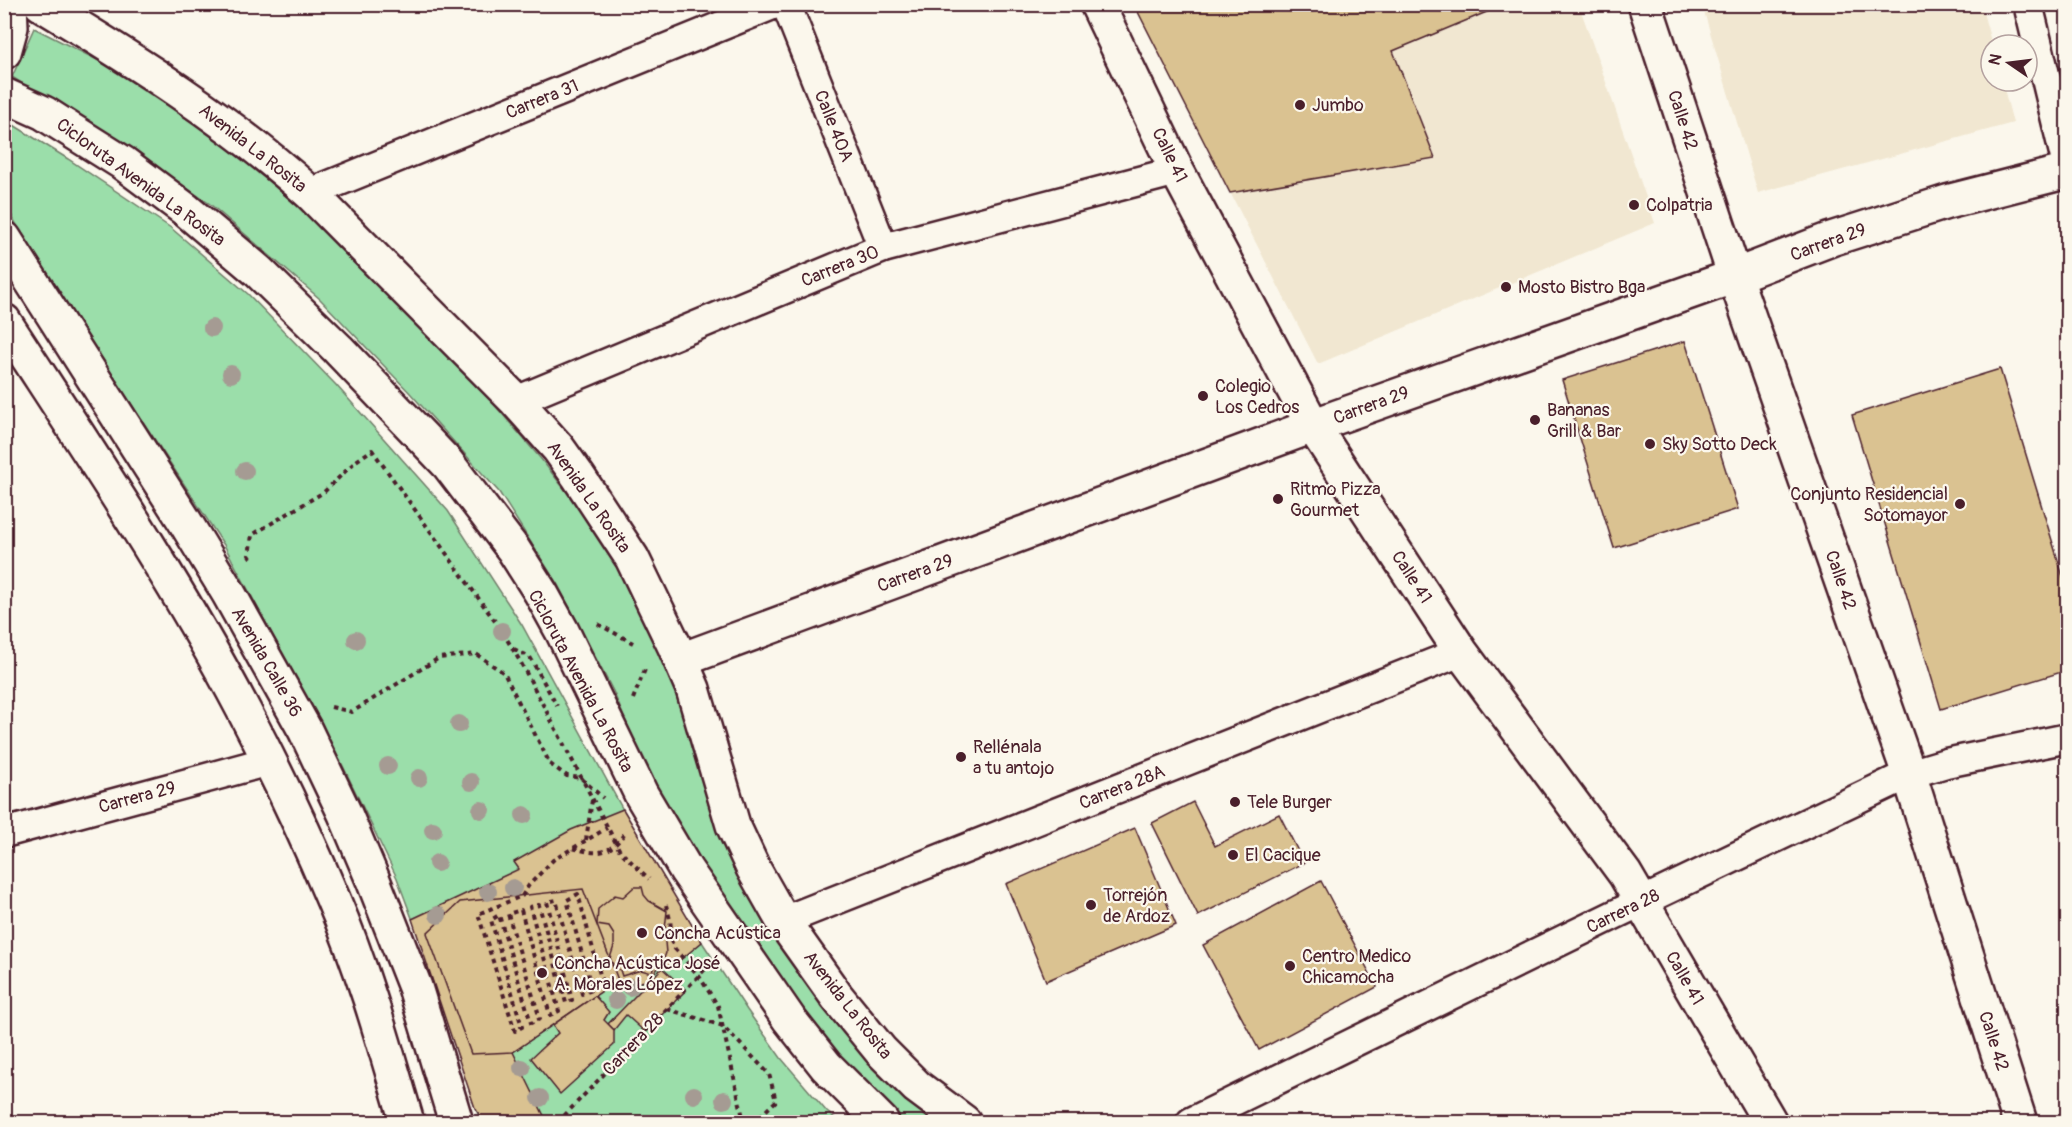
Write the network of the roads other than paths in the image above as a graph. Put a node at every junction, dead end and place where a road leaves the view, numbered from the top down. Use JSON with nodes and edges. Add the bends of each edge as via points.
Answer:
{"nodes":[{"id":1,"x":10,"y":4,"type":"edge"},
{"id":2,"x":41,"y":4,"type":"edge"},
{"id":3,"x":775,"y":4,"type":"edge"},
{"id":4,"x":786,"y":4,"type":"edge"},
{"id":5,"x":1097,"y":4,"type":"edge"},
{"id":6,"x":1645,"y":4,"type":"edge"},
{"id":7,"x":2028,"y":4,"type":"edge"},
{"id":8,"x":4,"y":52,"type":"edge"},
{"id":9,"x":4,"y":95,"type":"edge"},
{"id":10,"x":2067,"y":170,"type":"edge"},
{"id":11,"x":1178,"y":171,"type":"junction"},
{"id":12,"x":310,"y":193,"type":"junction"},
{"id":13,"x":4,"y":238,"type":"edge"},
{"id":14,"x":883,"y":248,"type":"junction"},
{"id":15,"x":1735,"y":276,"type":"junction"},
{"id":16,"x":5,"y":323,"type":"edge"},
{"id":17,"x":516,"y":401,"type":"junction"},
{"id":18,"x":1313,"y":426,"type":"junction"},
{"id":19,"x":1461,"y":652,"type":"junction"},
{"id":20,"x":681,"y":660,"type":"junction"},
{"id":21,"x":2067,"y":738,"type":"edge"},
{"id":22,"x":269,"y":761,"type":"junction"},
{"id":23,"x":1909,"y":774,"type":"junction"},
{"id":24,"x":4,"y":833,"type":"edge"},
{"id":25,"x":1641,"y":902,"type":"junction"},
{"id":26,"x":783,"y":921,"type":"junction"},
{"id":27,"x":407,"y":1122,"type":"edge"},
{"id":28,"x":456,"y":1122,"type":"edge"},
{"id":29,"x":882,"y":1122,"type":"edge"},
{"id":30,"x":964,"y":1122,"type":"edge"},
{"id":31,"x":1191,"y":1122,"type":"edge"},
{"id":32,"x":1770,"y":1122,"type":"edge"},
{"id":33,"x":2020,"y":1122,"type":"edge"}],
"edges":[{"from":1,"to":8,"type":"main road","via":[[12,27]]},
{"from":2,"to":12,"type":"main road","name":"Avenida La Rosita","via":[[180,92]]},
{"from":3,"to":12,"type":"street","name":"Carrera 31"},
{"from":4,"to":14,"type":"street","name":"Calle 40A"},
{"from":5,"to":11,"type":"main road","name":"Calle 41"},
{"from":6,"to":15,"type":"main road","name":"Calle 42"},
{"from":7,"to":10,"type":"street"},
{"from":9,"to":29,"type":"main road","via":[[68,128],[186,210],[338,349],[448,465],[507,541],[541,593],[652,815],[733,940],[826,1066]]},
{"from":10,"to":15,"type":"main road","name":"Carrera 29","via":[[1831,239]]},
{"from":11,"to":14,"type":"street","name":"Carrera 30"},
{"from":11,"to":18,"type":"main road","name":"Calle 41"},
{"from":12,"to":17,"type":"main road","name":"Avenida La Rosita"},
{"from":13,"to":28,"type":"main road","name":"Avenida Calle 36","via":[[189,529],[305,730],[374,880],[415,987]]},
{"from":14,"to":17,"type":"street","name":"Carrera 30"},
{"from":15,"to":18,"type":"main road","name":"Carrera 29"},
{"from":15,"to":23,"type":"main road","name":"Calle 42"},
{"from":16,"to":22,"type":"main road","via":[[177,594]]},
{"from":17,"to":20,"type":"main road","name":"Avenida La Rosita","via":[[558,448],[632,558]]},
{"from":18,"to":19,"type":"main road","name":"Calle 41"},
{"from":18,"to":20,"type":"main road","name":"Carrera 29"},
{"from":19,"to":25,"type":"main road","name":"Calle 41","via":[[1625,874]]},
{"from":19,"to":26,"type":"street","name":"Carrera 28A"},
{"from":20,"to":26,"type":"main road","name":"Avenida La Rosita","via":[[733,825]]},
{"from":21,"to":23,"type":"street","name":"Carrera 28"},
{"from":22,"to":24,"type":"street","name":"Carrera 29"},
{"from":22,"to":27,"type":"main road","via":[[354,951]]},
{"from":23,"to":25,"type":"street","name":"Carrera 28"},
{"from":23,"to":33,"type":"main road","name":"Calle 42"},
{"from":25,"to":31,"type":"street","name":"Carrera 28"},
{"from":25,"to":32,"type":"main road","name":"Calle 41"},
{"from":26,"to":30,"type":"main road","name":"Avenida La Rosita","via":[[837,998],[881,1051],[917,1087]]}]}
